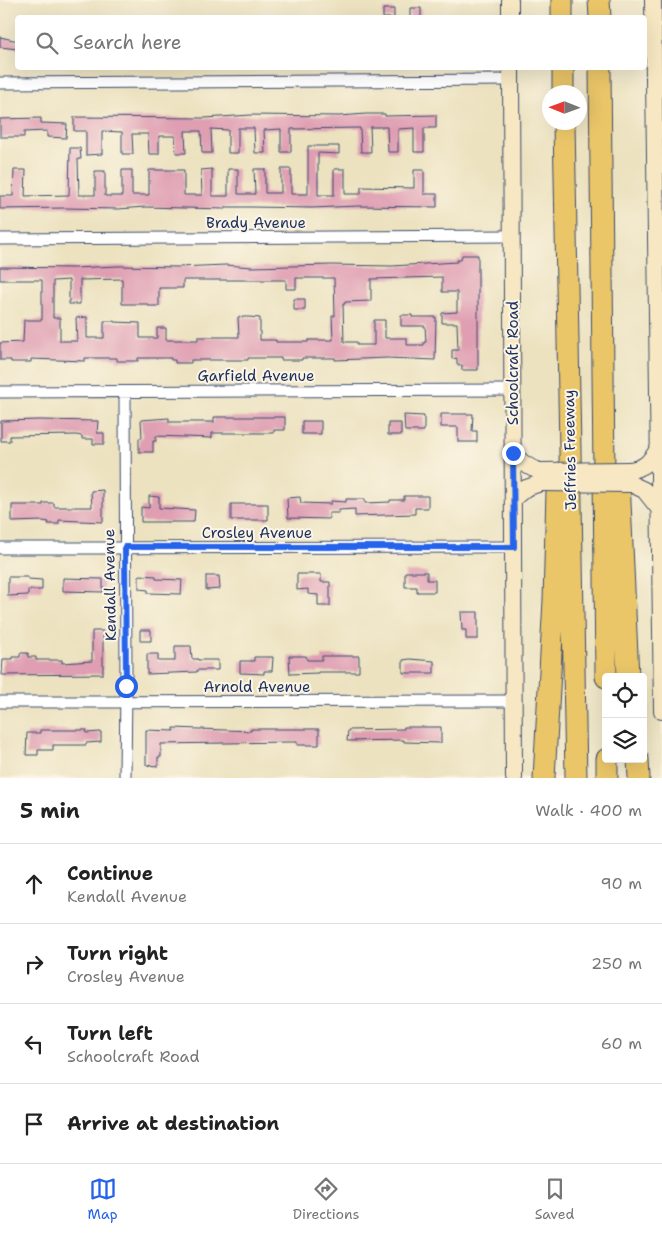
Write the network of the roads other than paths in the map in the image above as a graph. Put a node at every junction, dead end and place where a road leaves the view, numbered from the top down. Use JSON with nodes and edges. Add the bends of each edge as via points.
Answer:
{"nodes":[{"id":1,"x":510,"y":0,"type":"edge"},
{"id":2,"x":562,"y":0,"type":"edge"},
{"id":3,"x":599,"y":0,"type":"edge"},
{"id":4,"x":653,"y":0,"type":"edge"},
{"id":5,"x":510,"y":15,"type":"edge"},
{"id":6,"x":562,"y":15,"type":"edge"},
{"id":7,"x":600,"y":15,"type":"edge"},
{"id":8,"x":563,"y":70,"type":"edge"},
{"id":9,"x":600,"y":70,"type":"edge"},
{"id":10,"x":511,"y":74,"type":"edge"},
{"id":11,"x":658,"y":80,"type":"edge"},
{"id":12,"x":0,"y":83,"type":"edge"},
{"id":13,"x":563,"y":85,"type":"edge"},
{"id":14,"x":564,"y":130,"type":"edge"},
{"id":15,"x":566,"y":213,"type":"junction"},
{"id":16,"x":512,"y":236,"type":"junction"},
{"id":17,"x":0,"y":239,"type":"edge"},
{"id":18,"x":659,"y":267,"type":"edge"},
{"id":19,"x":604,"y":373,"type":"junction"},
{"id":20,"x":513,"y":390,"type":"junction"},
{"id":21,"x":0,"y":392,"type":"edge"},
{"id":22,"x":124,"y":392,"type":"junction"},
{"id":23,"x":660,"y":405,"type":"edge"},
{"id":24,"x":659,"y":448,"type":"junction"},
{"id":25,"x":513,"y":453,"type":"junction"},
{"id":26,"x":540,"y":477,"type":"junction"},
{"id":27,"x":630,"y":477,"type":"junction"},
{"id":28,"x":513,"y":500,"type":"junction"},
{"id":29,"x":660,"y":510,"type":"junction"},
{"id":30,"x":125,"y":547,"type":"junction"},
{"id":31,"x":514,"y":547,"type":"junction"},
{"id":32,"x":0,"y":548,"type":"edge"},
{"id":33,"x":606,"y":673,"type":"edge"},
{"id":34,"x":628,"y":673,"type":"edge"},
{"id":35,"x":514,"y":701,"type":"junction"},
{"id":36,"x":662,"y":701,"type":"edge"},
{"id":37,"x":0,"y":702,"type":"edge"},
{"id":38,"x":126,"y":702,"type":"junction"},
{"id":39,"x":662,"y":711,"type":"edge"},
{"id":40,"x":607,"y":763,"type":"edge"},
{"id":41,"x":638,"y":763,"type":"edge"},
{"id":42,"x":125,"y":778,"type":"edge"},
{"id":43,"x":514,"y":778,"type":"edge"},
{"id":44,"x":544,"y":778,"type":"edge"},
{"id":45,"x":576,"y":778,"type":"edge"},
{"id":46,"x":607,"y":778,"type":"edge"},
{"id":47,"x":639,"y":778,"type":"edge"}],
"edges":[{"from":1,"to":5,"type":"main road"},
{"from":2,"to":6,"type":"highway"},
{"from":3,"to":7,"type":"highway"},
{"from":4,"to":11,"type":"main road"},
{"from":8,"to":13,"type":"highway"},
{"from":9,"to":19,"type":"highway"},
{"from":10,"to":12,"type":"street"},
{"from":10,"to":16,"type":"main road","name":"Schoolcraft Road"},
{"from":11,"to":18,"type":"main road"},
{"from":14,"to":15,"type":"highway","name":"Jeffries Freeway"},
{"from":15,"to":44,"type":"highway","via":[[555,346],[556,541]]},
{"from":15,"to":45,"type":"highway","name":"Jeffries Freeway"},
{"from":16,"to":17,"type":"street","name":"Brady Avenue"},
{"from":16,"to":20,"type":"main road","name":"Schoolcraft Road"},
{"from":18,"to":23,"type":"main road"},
{"from":19,"to":33,"type":"highway"},
{"from":19,"to":34,"type":"highway","via":[[619,438]]},
{"from":20,"to":22,"type":"street","name":"Garfield Avenue"},
{"from":20,"to":25,"type":"main road","name":"Schoolcraft Road"},
{"from":21,"to":22,"type":"street","name":"Garfield Avenue"},
{"from":22,"to":30,"type":"street","name":"Kendall Avenue"},
{"from":23,"to":24,"type":"main road"},
{"from":24,"to":27,"type":"main road","via":[[650,461]]},
{"from":24,"to":29,"type":"main road"},
{"from":25,"to":26,"type":"main road"},
{"from":25,"to":28,"type":"main road","name":"Schoolcraft Road"},
{"from":26,"to":27,"type":"main road","bridge":true},
{"from":26,"to":28,"type":"main road"},
{"from":27,"to":29,"type":"main road"},
{"from":28,"to":31,"type":"main road","name":"Schoolcraft Road"},
{"from":29,"to":36,"type":"main road"},
{"from":30,"to":31,"type":"street","name":"Crosley Avenue"},
{"from":30,"to":32,"type":"street","name":"Crosley Avenue"},
{"from":30,"to":38,"type":"street","name":"Kendall Avenue"},
{"from":31,"to":35,"type":"main road","name":"Schoolcraft Road"},
{"from":35,"to":38,"type":"street","name":"Arnold Avenue"},
{"from":35,"to":43,"type":"main road","name":"Schoolcraft Road"},
{"from":36,"to":39,"type":"main road"},
{"from":37,"to":38,"type":"street","name":"Arnold Avenue"},
{"from":38,"to":42,"type":"street","name":"Kendall Avenue"},
{"from":40,"to":46,"type":"highway"},
{"from":41,"to":47,"type":"highway"}]}
